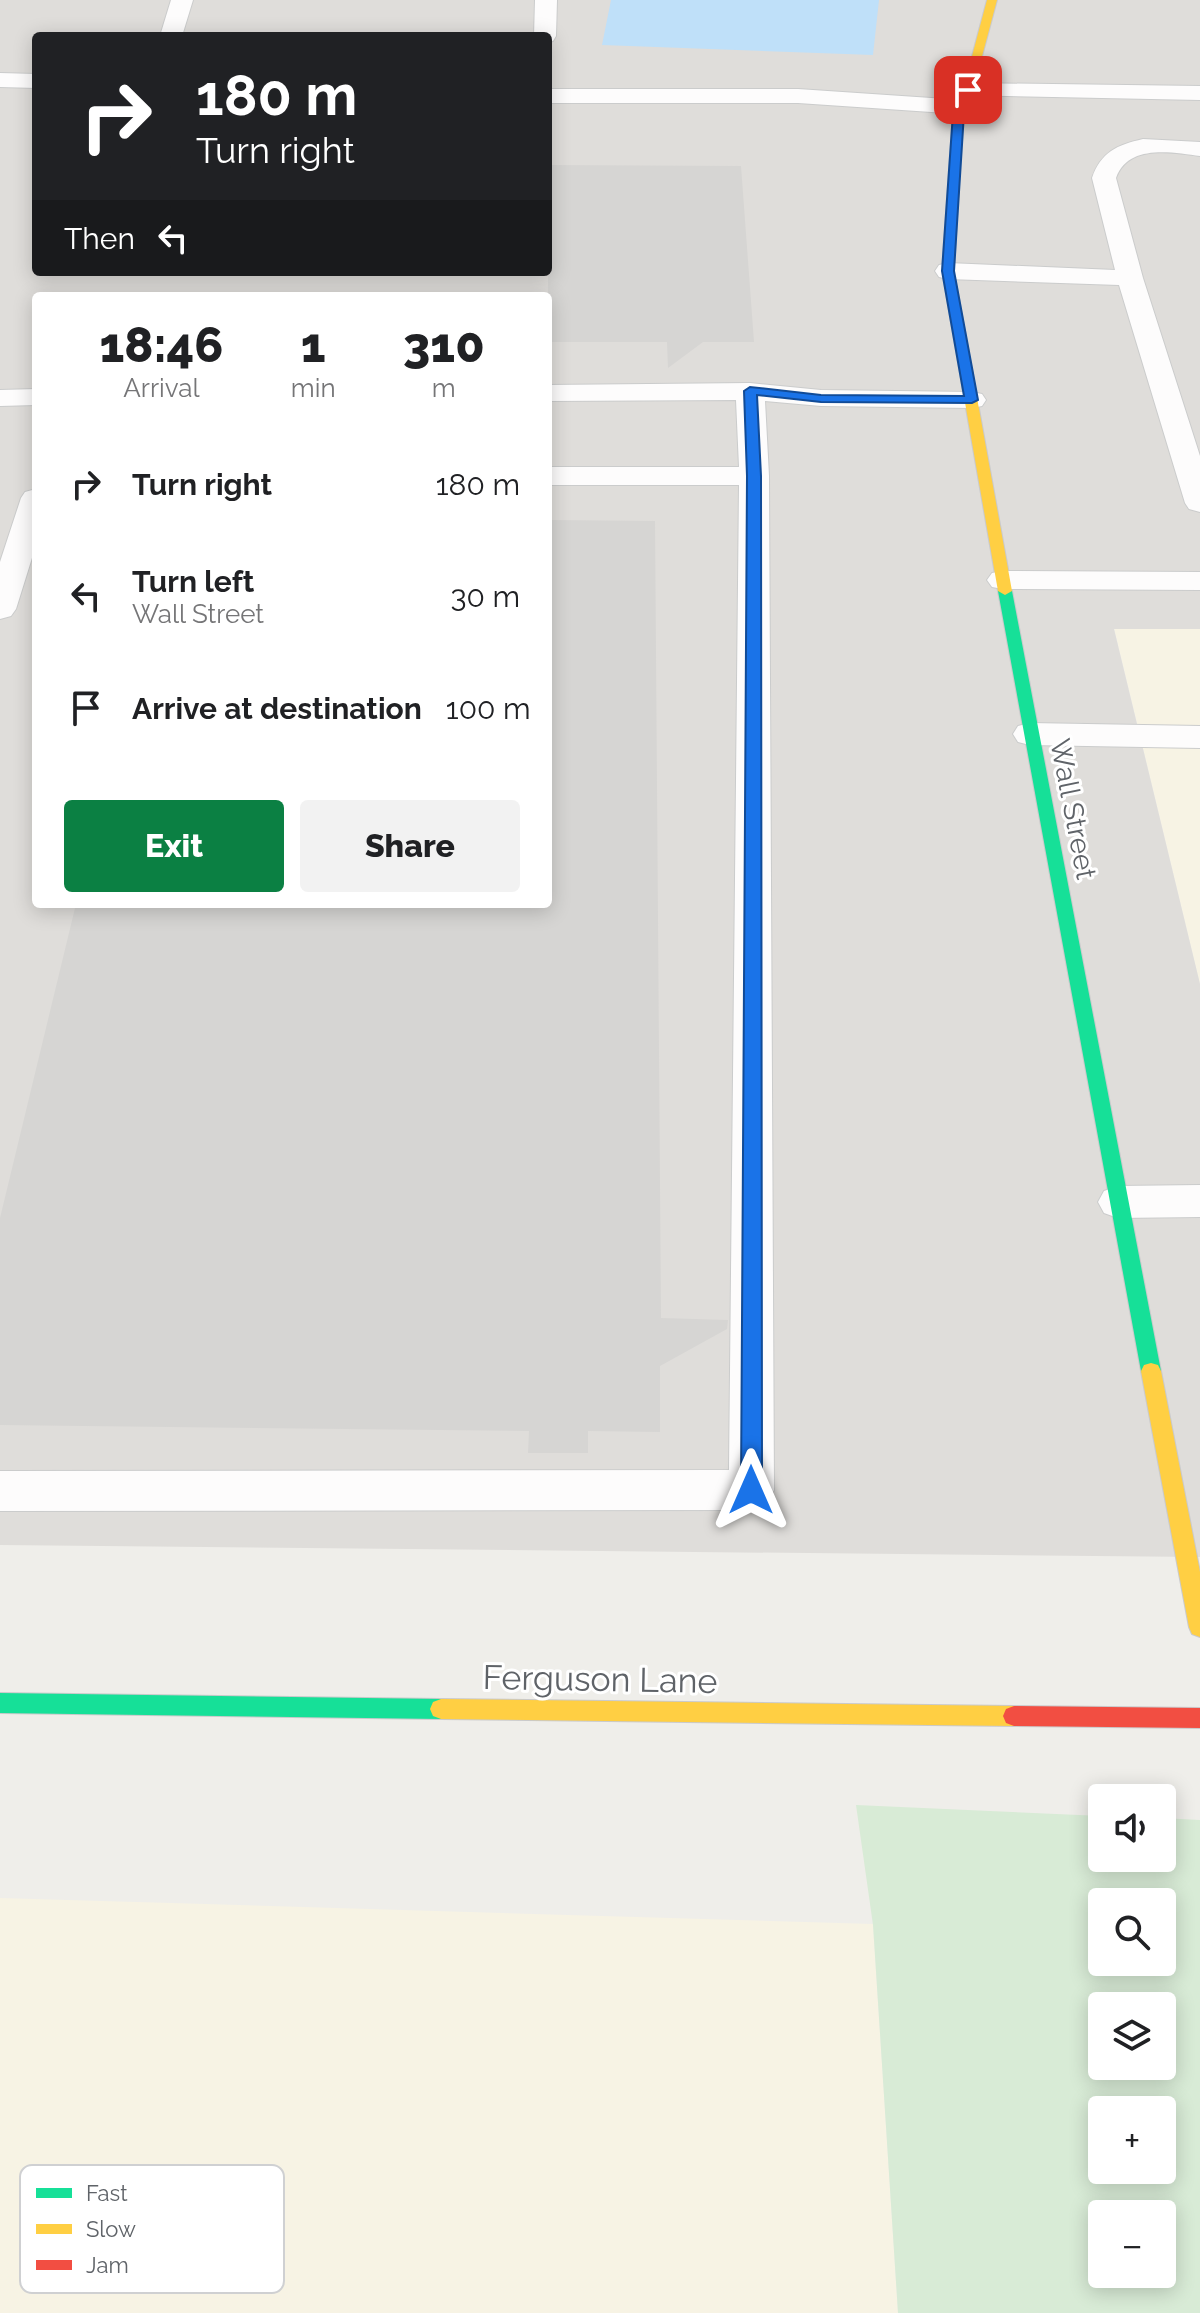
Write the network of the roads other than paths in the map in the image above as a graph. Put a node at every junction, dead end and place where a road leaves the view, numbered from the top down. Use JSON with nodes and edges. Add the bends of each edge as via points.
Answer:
{"nodes":[{"id":1,"x":182,"y":0,"type":"edge"},
{"id":2,"x":546,"y":0,"type":"edge"},
{"id":3,"x":992,"y":0,"type":"edge"},
{"id":4,"x":172,"y":32,"type":"edge"},
{"id":5,"x":545,"y":32,"type":"edge"},
{"id":6,"x":0,"y":80,"type":"edge"},
{"id":7,"x":32,"y":81,"type":"edge"},
{"id":8,"x":1200,"y":93,"type":"edge"},
{"id":9,"x":552,"y":96,"type":"edge"},
{"id":10,"x":965,"y":98,"type":"junction"},
{"id":11,"x":1200,"y":149,"type":"edge"},
{"id":12,"x":948,"y":271,"type":"junction"},
{"id":13,"x":1130,"y":278,"type":"junction"},
{"id":14,"x":750,"y":391,"type":"junction"},
{"id":15,"x":552,"y":393,"type":"edge"},
{"id":16,"x":32,"y":397,"type":"edge"},
{"id":17,"x":0,"y":398,"type":"edge"},
{"id":18,"x":972,"y":400,"type":"junction"},
{"id":19,"x":552,"y":476,"type":"edge"},
{"id":20,"x":754,"y":476,"type":"junction"},
{"id":21,"x":1200,"y":503,"type":"edge"},
{"id":22,"x":32,"y":510,"type":"edge"},
{"id":23,"x":1003,"y":580,"type":"junction"},
{"id":24,"x":1200,"y":581,"type":"edge"},
{"id":25,"x":0,"y":609,"type":"edge"},
{"id":26,"x":1030,"y":734,"type":"junction"},
{"id":27,"x":1200,"y":737,"type":"edge"},
{"id":28,"x":1200,"y":1201,"type":"edge"},
{"id":29,"x":1118,"y":1202,"type":"junction"},
{"id":30,"x":0,"y":1491,"type":"edge"},
{"id":31,"x":1200,"y":1627,"type":"edge"},
{"id":32,"x":0,"y":1703,"type":"edge"},
{"id":33,"x":1200,"y":1718,"type":"edge"}],
"edges":[{"from":1,"to":4,"type":"lane"},
{"from":2,"to":5,"type":"lane"},
{"from":3,"to":10,"type":"street","name":"Wall Street"},
{"from":6,"to":7,"type":"lane"},
{"from":8,"to":10,"type":"lane"},
{"from":9,"to":10,"type":"lane"},
{"from":10,"to":12,"type":"street","name":"Wall Street"},
{"from":11,"to":13,"type":"lane","via":[[1130,150],[1106,165],[1104,178]]},
{"from":12,"to":13,"type":"lane"},
{"from":12,"to":18,"type":"street","name":"Wall Street"},
{"from":13,"to":21,"type":"lane"},
{"from":14,"to":15,"type":"lane"},
{"from":14,"to":18,"type":"lane","via":[[821,398]]},
{"from":14,"to":20,"type":"lane"},
{"from":16,"to":17,"type":"lane"},
{"from":18,"to":23,"type":"street","name":"Wall Street"},
{"from":19,"to":20,"type":"lane"},
{"from":20,"to":30,"type":"lane","via":[[751,1490]]},
{"from":22,"to":25,"type":"lane"},
{"from":23,"to":24,"type":"lane"},
{"from":23,"to":26,"type":"street","name":"Wall Street"},
{"from":26,"to":27,"type":"lane"},
{"from":26,"to":29,"type":"street","name":"Wall Street"},
{"from":28,"to":29,"type":"lane"},
{"from":29,"to":31,"type":"street","name":"Wall Street"},
{"from":32,"to":33,"type":"street","name":"Ferguson Lane"}]}
